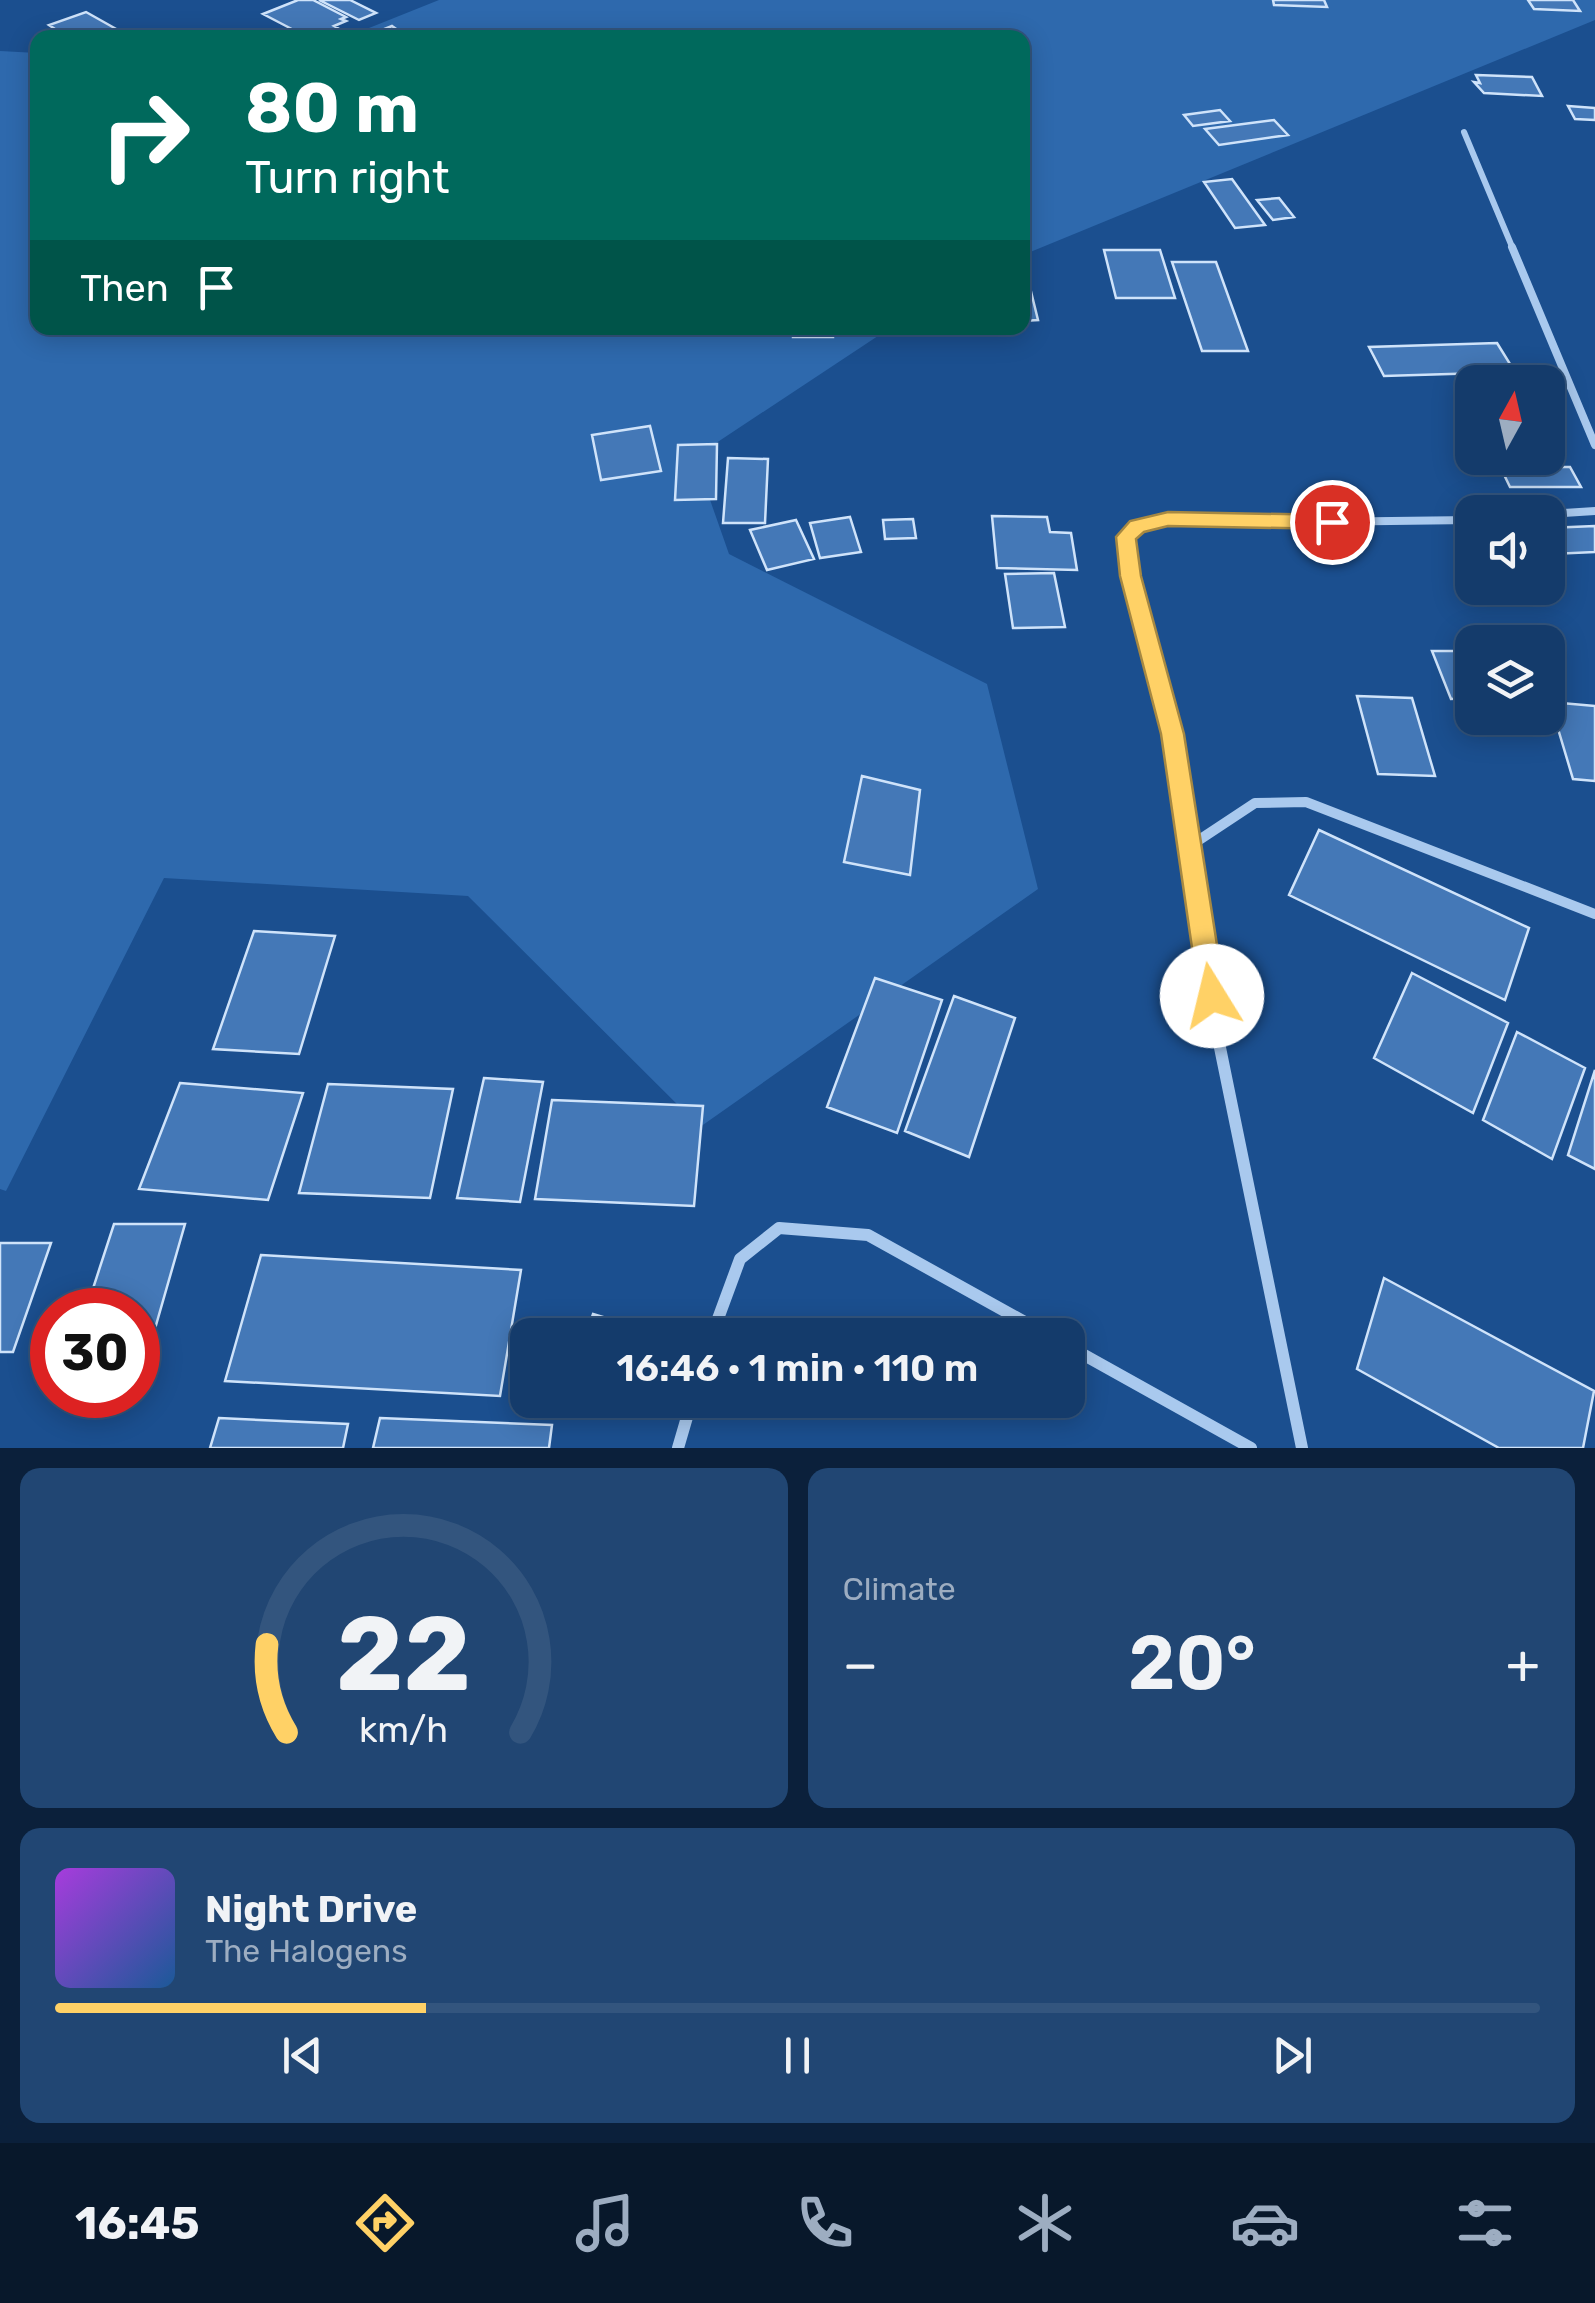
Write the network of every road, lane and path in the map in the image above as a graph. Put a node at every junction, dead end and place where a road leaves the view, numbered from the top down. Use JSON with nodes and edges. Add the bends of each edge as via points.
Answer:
{"nodes":[{"id":1,"x":1464,"y":132,"type":"dead end"},
{"id":2,"x":1595,"y":445,"type":"edge"},
{"id":3,"x":1595,"y":510,"type":"edge"},
{"id":4,"x":1565,"y":513,"type":"edge"},
{"id":5,"x":1455,"y":520,"type":"edge"},
{"id":6,"x":1190,"y":846,"type":"junction"},
{"id":7,"x":1595,"y":914,"type":"edge"},
{"id":8,"x":718,"y":1318,"type":"edge"},
{"id":9,"x":1017,"y":1318,"type":"edge"},
{"id":10,"x":1085,"y":1355,"type":"edge"},
{"id":11,"x":687,"y":1418,"type":"edge"},
{"id":12,"x":678,"y":1448,"type":"edge"},
{"id":13,"x":1251,"y":1448,"type":"edge"},
{"id":14,"x":1302,"y":1448,"type":"edge"}],
"edges":[{"from":1,"to":2,"type":"street"},
{"from":3,"to":4,"type":"street"},
{"from":5,"to":6,"type":"street","via":[[1168,519],[1137,526],[1126,537],[1172,734]]},
{"from":6,"to":7,"type":"street","via":[[1255,802],[1300,801]]},
{"from":6,"to":14,"type":"street","via":[[1217,1034]]},
{"from":8,"to":9,"type":"street","via":[[740,1259],[780,1228],[868,1235]]},
{"from":10,"to":13,"type":"street"},
{"from":11,"to":12,"type":"street"}]}
